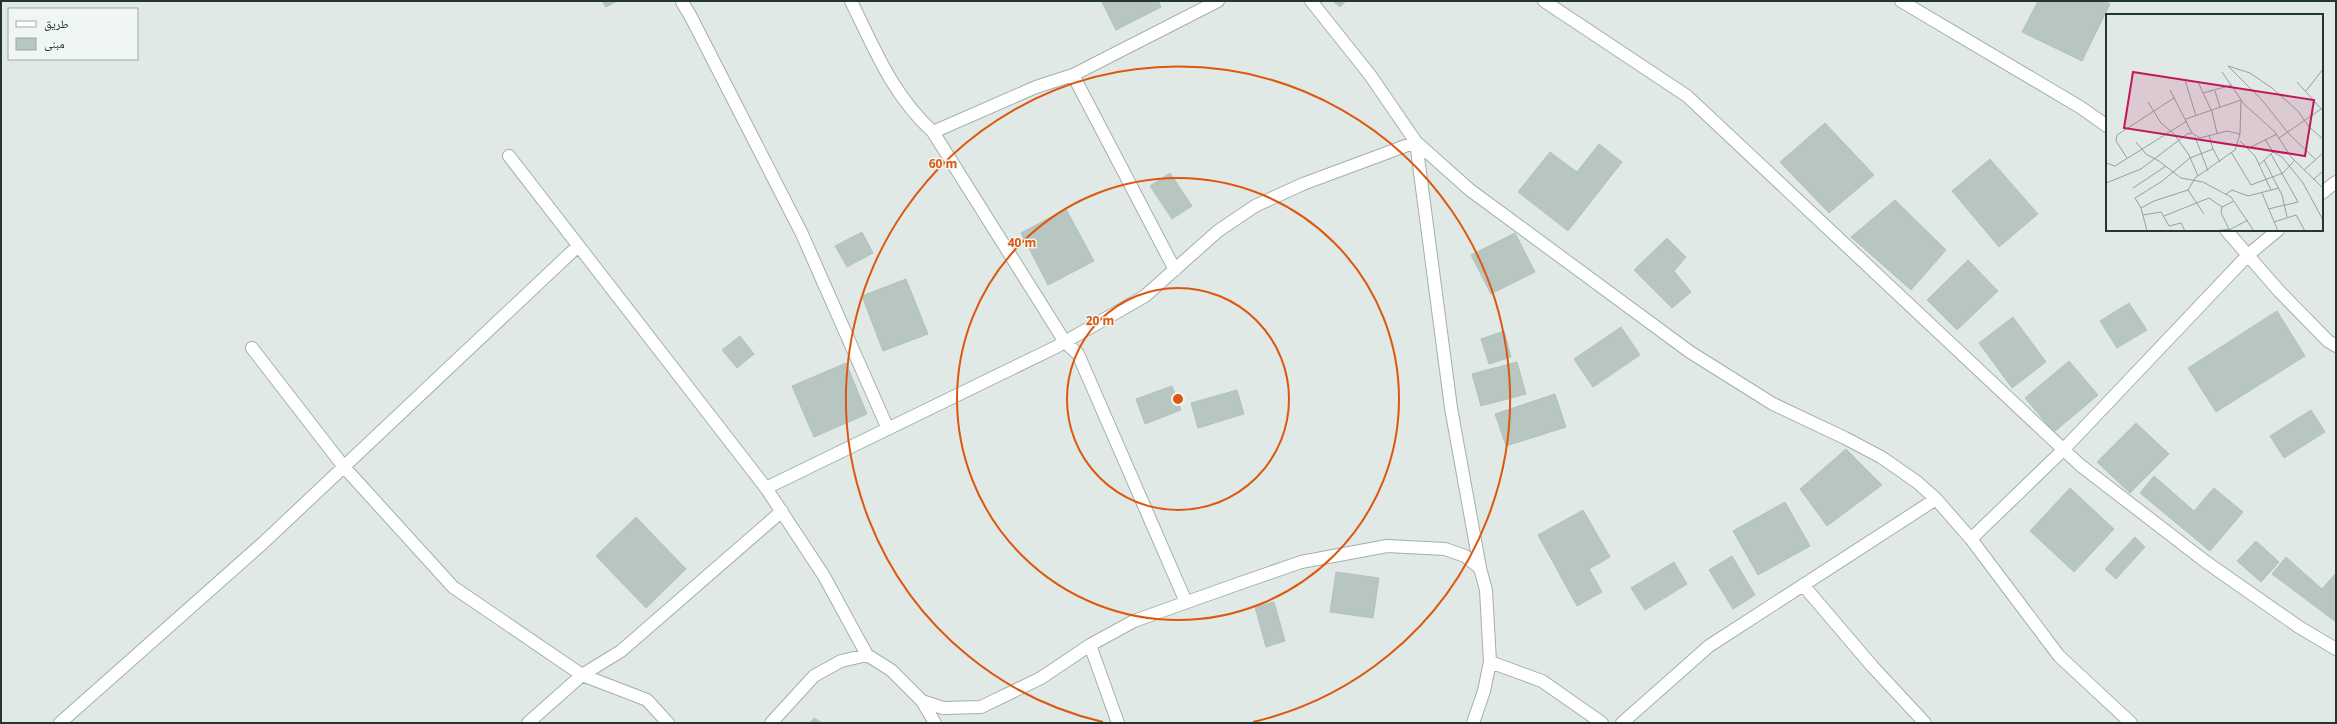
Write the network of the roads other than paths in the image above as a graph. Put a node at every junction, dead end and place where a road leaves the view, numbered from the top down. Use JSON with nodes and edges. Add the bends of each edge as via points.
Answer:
{"nodes":[{"id":1,"x":851,"y":1,"type":"edge"},
{"id":2,"x":1218,"y":1,"type":"edge"},
{"id":3,"x":1311,"y":1,"type":"edge"},
{"id":4,"x":1544,"y":1,"type":"edge"},
{"id":5,"x":1901,"y":1,"type":"edge"},
{"id":6,"x":682,"y":2,"type":"dead end"},
{"id":7,"x":1073,"y":75,"type":"junction"},
{"id":8,"x":2106,"y":125,"type":"edge"},
{"id":9,"x":933,"y":132,"type":"junction"},
{"id":10,"x":1416,"y":142,"type":"junction"},
{"id":11,"x":509,"y":156,"type":"dead end"},
{"id":12,"x":2336,"y":182,"type":"edge"},
{"id":13,"x":2323,"y":192,"type":"edge"},
{"id":14,"x":2227,"y":231,"type":"edge"},
{"id":15,"x":2277,"y":231,"type":"edge"},
{"id":16,"x":578,"y":246,"type":"junction"},
{"id":17,"x":2248,"y":255,"type":"junction"},
{"id":18,"x":1174,"y":270,"type":"junction"},
{"id":19,"x":1065,"y":342,"type":"junction"},
{"id":20,"x":2336,"y":346,"type":"edge"},
{"id":21,"x":252,"y":348,"type":"dead end"},
{"id":22,"x":888,"y":429,"type":"junction"},
{"id":23,"x":2063,"y":450,"type":"junction"},
{"id":24,"x":344,"y":466,"type":"junction"},
{"id":25,"x":766,"y":488,"type":"junction"},
{"id":26,"x":1936,"y":499,"type":"junction"},
{"id":27,"x":782,"y":511,"type":"junction"},
{"id":28,"x":1971,"y":540,"type":"junction"},
{"id":29,"x":1480,"y":568,"type":"junction"},
{"id":30,"x":1803,"y":585,"type":"junction"},
{"id":31,"x":1186,"y":602,"type":"junction"},
{"id":32,"x":1090,"y":645,"type":"junction"},
{"id":33,"x":2336,"y":649,"type":"edge"},
{"id":34,"x":867,"y":655,"type":"junction"},
{"id":35,"x":1490,"y":662,"type":"junction"},
{"id":36,"x":582,"y":675,"type":"junction"},
{"id":37,"x":922,"y":701,"type":"junction"},
{"id":38,"x":60,"y":723,"type":"edge"},
{"id":39,"x":528,"y":723,"type":"edge"},
{"id":40,"x":668,"y":723,"type":"edge"},
{"id":41,"x":771,"y":723,"type":"edge"},
{"id":42,"x":935,"y":723,"type":"edge"},
{"id":43,"x":1118,"y":723,"type":"edge"},
{"id":44,"x":1473,"y":723,"type":"edge"},
{"id":45,"x":1602,"y":723,"type":"edge"},
{"id":46,"x":1622,"y":723,"type":"edge"},
{"id":47,"x":1925,"y":723,"type":"edge"},
{"id":48,"x":2131,"y":723,"type":"edge"}],
"edges":[{"from":1,"to":9,"type":"street","via":[[888,78],[916,117]]},
{"from":2,"to":7,"type":"street"},
{"from":3,"to":10,"type":"street","via":[[1370,75]]},
{"from":4,"to":23,"type":"street","via":[[1687,96]]},
{"from":5,"to":8,"type":"street","via":[[2080,106]]},
{"from":6,"to":22,"type":"street","via":[[802,234]]},
{"from":7,"to":9,"type":"street","via":[[1036,87]]},
{"from":7,"to":18,"type":"street"},
{"from":9,"to":19,"type":"street"},
{"from":10,"to":18,"type":"street","via":[[1303,184],[1255,206],[1218,231]]},
{"from":10,"to":26,"type":"street","via":[[1470,190],[1690,352],[1773,404],[1881,457]]},
{"from":10,"to":29,"type":"street","via":[[1451,408]]},
{"from":11,"to":16,"type":"street"},
{"from":12,"to":13,"type":"street"},
{"from":14,"to":17,"type":"street"},
{"from":15,"to":17,"type":"street"},
{"from":16,"to":24,"type":"street"},
{"from":16,"to":25,"type":"street"},
{"from":17,"to":20,"type":"street","via":[[2284,296]]},
{"from":17,"to":23,"type":"street"},
{"from":18,"to":19,"type":"street","via":[[1145,296]]},
{"from":19,"to":22,"type":"street"},
{"from":19,"to":31,"type":"street","via":[[1078,354]]},
{"from":21,"to":24,"type":"street"},
{"from":22,"to":25,"type":"street"},
{"from":23,"to":28,"type":"street"},
{"from":23,"to":33,"type":"street","via":[[2206,562],[2299,627]]},
{"from":24,"to":36,"type":"street","via":[[454,587]]},
{"from":24,"to":38,"type":"street","via":[[263,543]]},
{"from":25,"to":27,"type":"street"},
{"from":26,"to":28,"type":"street"},
{"from":26,"to":30,"type":"street"},
{"from":27,"to":34,"type":"street","via":[[824,576]]},
{"from":27,"to":36,"type":"street","via":[[621,651]]},
{"from":28,"to":48,"type":"street","via":[[2059,656]]},
{"from":29,"to":31,"type":"street","via":[[1465,556],[1445,549],[1387,546],[1301,562]]},
{"from":29,"to":35,"type":"street","via":[[1486,590]]},
{"from":30,"to":46,"type":"street","via":[[1709,646]]},
{"from":30,"to":47,"type":"street"},
{"from":31,"to":32,"type":"street","via":[[1134,620]]},
{"from":32,"to":37,"type":"street","via":[[1041,678],[981,707],[943,708]]},
{"from":32,"to":43,"type":"street"},
{"from":34,"to":37,"type":"street","via":[[891,670]]},
{"from":34,"to":41,"type":"street","via":[[841,661],[814,676]]},
{"from":35,"to":44,"type":"street","via":[[1484,691]]},
{"from":35,"to":45,"type":"street","via":[[1542,681]]},
{"from":36,"to":39,"type":"street"},
{"from":36,"to":40,"type":"street","via":[[647,700]]},
{"from":37,"to":42,"type":"street"}]}
